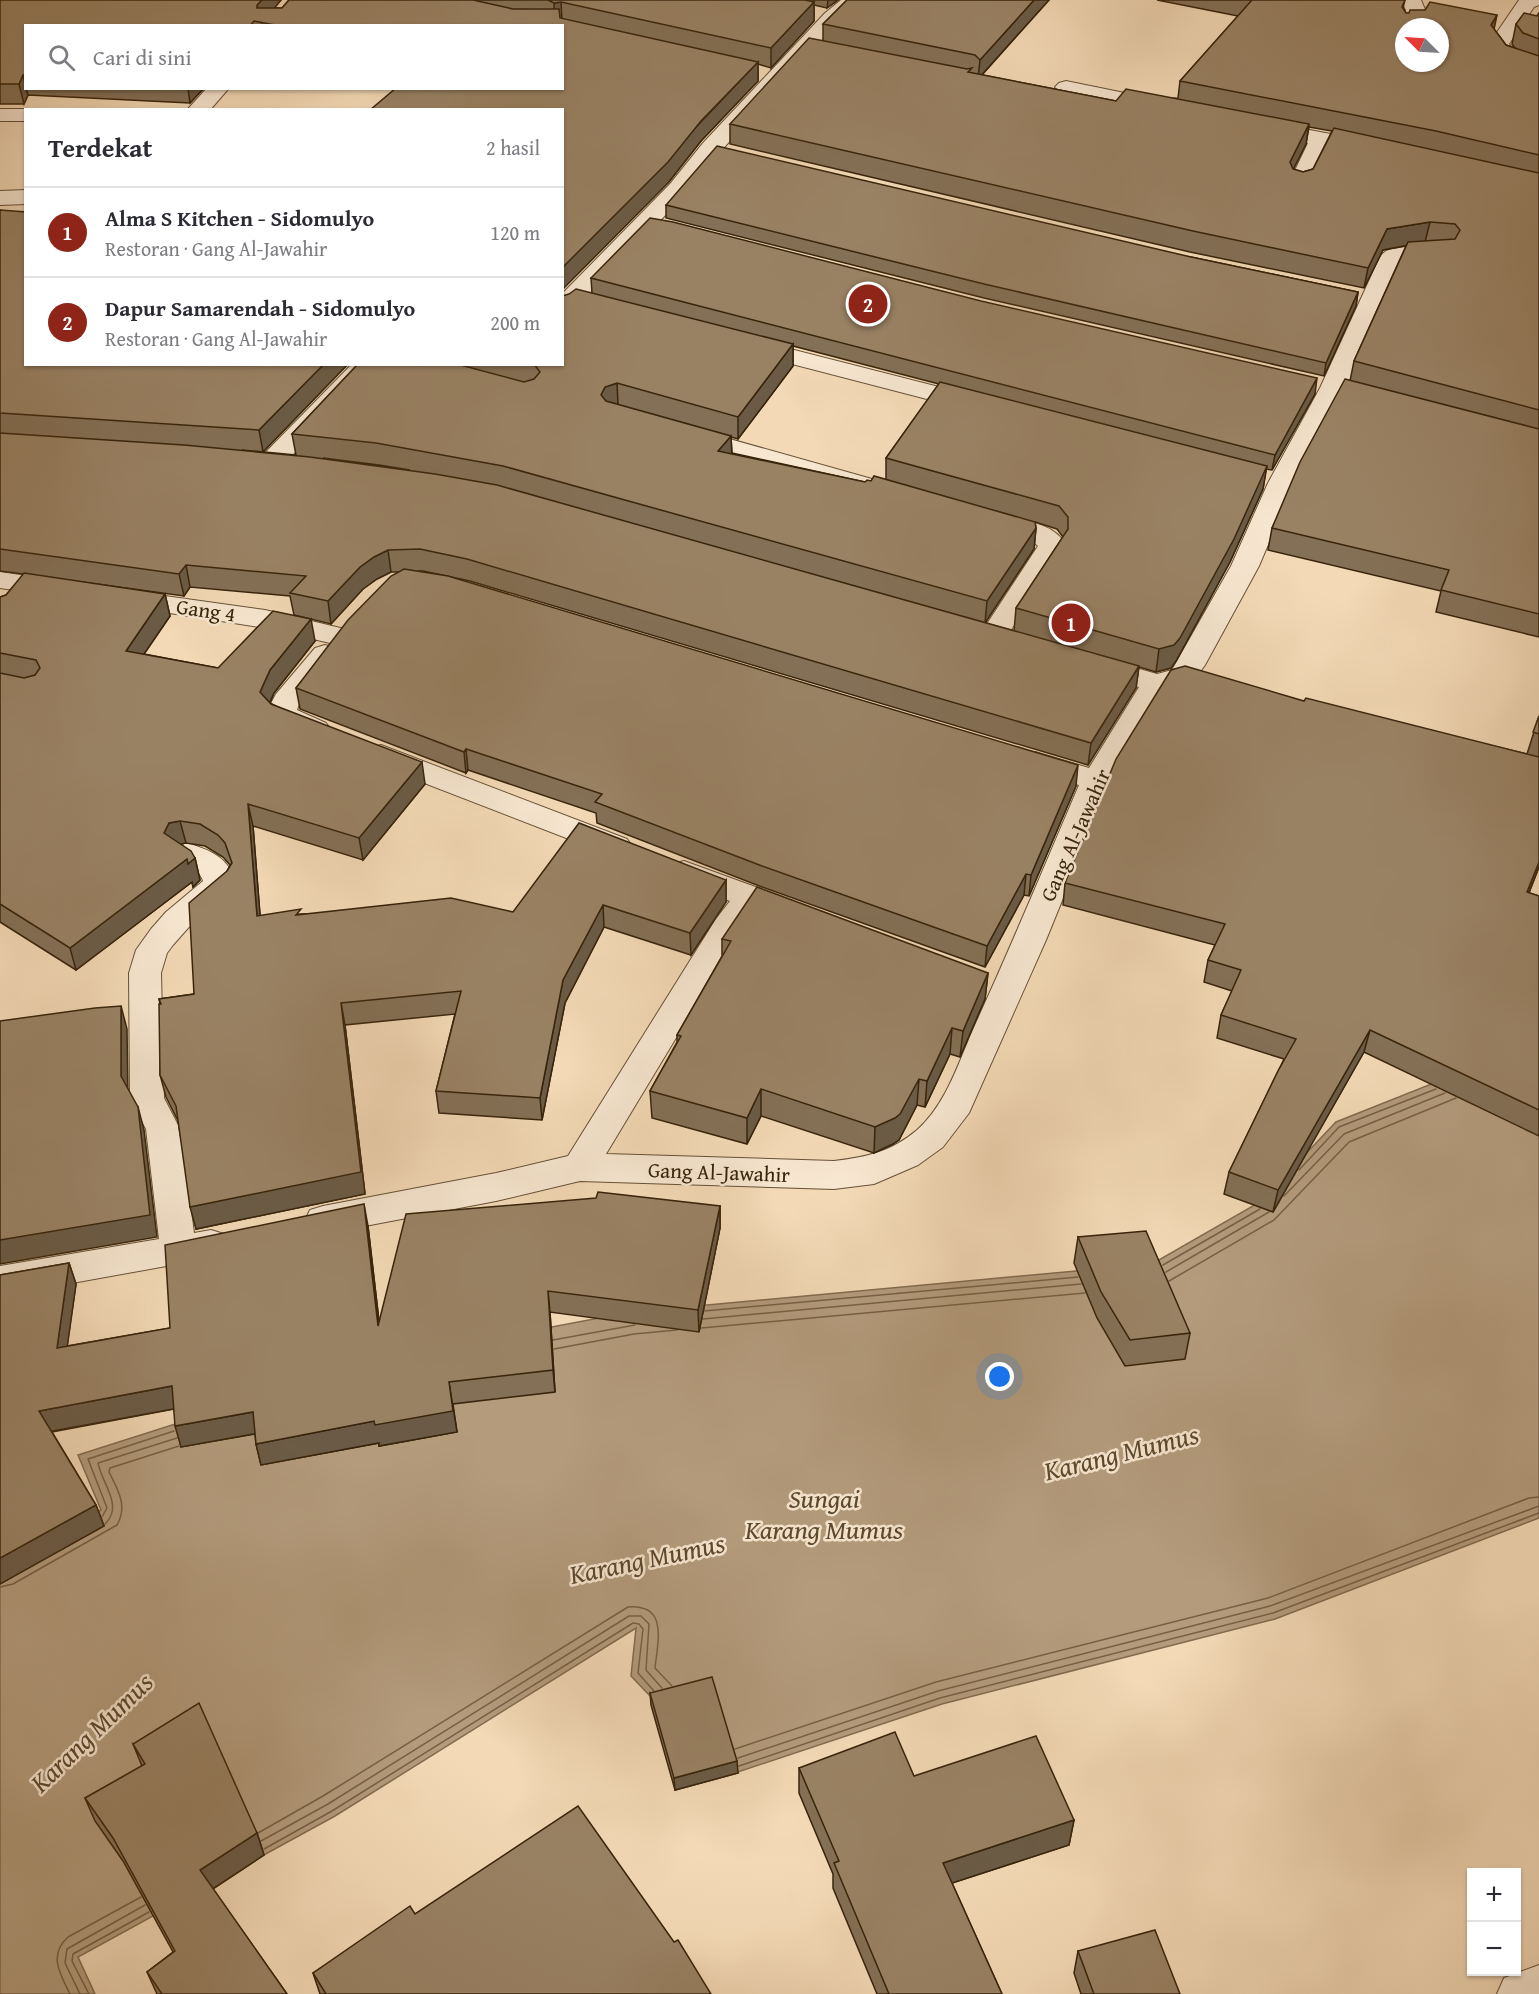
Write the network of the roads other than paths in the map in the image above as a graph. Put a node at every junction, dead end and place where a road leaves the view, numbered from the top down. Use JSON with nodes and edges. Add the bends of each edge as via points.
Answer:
{"nodes":[{"id":1,"x":853,"y":0,"type":"edge"},
{"id":2,"x":1411,"y":0,"type":"edge"},
{"id":3,"x":1533,"y":0,"type":"edge"},
{"id":4,"x":1416,"y":18,"type":"edge"},
{"id":5,"x":803,"y":48,"type":"junction"},
{"id":6,"x":827,"y":53,"type":"edge"},
{"id":7,"x":1539,"y":69,"type":"edge"},
{"id":8,"x":753,"y":72,"type":"edge"},
{"id":9,"x":777,"y":77,"type":"junction"},
{"id":10,"x":1066,"y":87,"type":"dead end"},
{"id":11,"x":217,"y":90,"type":"edge"},
{"id":12,"x":199,"y":108,"type":"edge"},
{"id":13,"x":1182,"y":111,"type":"edge"},
{"id":14,"x":0,"y":115,"type":"edge"},
{"id":15,"x":24,"y":115,"type":"edge"},
{"id":16,"x":1240,"y":122,"type":"edge"},
{"id":17,"x":1321,"y":139,"type":"junction"},
{"id":18,"x":1398,"y":154,"type":"edge"},
{"id":19,"x":1300,"y":183,"type":"edge"},
{"id":20,"x":24,"y":197,"type":"edge"},
{"id":21,"x":0,"y":198,"type":"edge"},
{"id":22,"x":646,"y":223,"type":"junction"},
{"id":23,"x":675,"y":228,"type":"edge"},
{"id":24,"x":1442,"y":252,"type":"edge"},
{"id":25,"x":576,"y":295,"type":"edge"},
{"id":26,"x":733,"y":341,"type":"edge"},
{"id":27,"x":364,"y":366,"type":"edge"},
{"id":28,"x":996,"y":409,"type":"edge"},
{"id":29,"x":661,"y":427,"type":"edge"},
{"id":30,"x":305,"y":466,"type":"edge"},
{"id":31,"x":886,"y":491,"type":"edge"},
{"id":32,"x":964,"y":513,"type":"edge"},
{"id":33,"x":11,"y":582,"type":"edge"},
{"id":34,"x":0,"y":610,"type":"edge"},
{"id":35,"x":993,"y":636,"type":"edge"},
{"id":36,"x":1073,"y":659,"type":"edge"},
{"id":37,"x":1168,"y":680,"type":"junction"},
{"id":38,"x":1213,"y":686,"type":"edge"},
{"id":39,"x":1005,"y":753,"type":"edge"},
{"id":40,"x":1096,"y":780,"type":"junction"},
{"id":41,"x":187,"y":854,"type":"edge"},
{"id":42,"x":750,"y":897,"type":"junction"},
{"id":43,"x":782,"y":909,"type":"edge"},
{"id":44,"x":975,"y":978,"type":"edge"},
{"id":45,"x":1008,"y":990,"type":"junction"},
{"id":46,"x":580,"y":1167,"type":"junction"},
{"id":47,"x":291,"y":1226,"type":"edge"},
{"id":48,"x":244,"y":1236,"type":"edge"},
{"id":49,"x":178,"y":1249,"type":"junction"},
{"id":50,"x":0,"y":1281,"type":"edge"},
{"id":51,"x":1539,"y":1988,"type":"edge"},
{"id":52,"x":1520,"y":1994,"type":"edge"}],
"edges":[{"from":1,"to":5,"type":"street","via":[[823,15]]},
{"from":2,"to":4,"type":"street","via":[[1417,7]]},
{"from":3,"to":7,"type":"street","via":[[1499,44],[1503,55],[1515,63]]},
{"from":5,"to":6,"type":"street"},
{"from":5,"to":9,"type":"street"},
{"from":8,"to":9,"type":"street"},
{"from":9,"to":22,"type":"street","via":[[722,151]]},
{"from":10,"to":13,"type":"street"},
{"from":11,"to":12,"type":"street"},
{"from":14,"to":15,"type":"street"},
{"from":16,"to":17,"type":"street"},
{"from":17,"to":18,"type":"street"},
{"from":17,"to":19,"type":"street"},
{"from":20,"to":21,"type":"street"},
{"from":22,"to":23,"type":"street"},
{"from":22,"to":25,"type":"street"},
{"from":24,"to":37,"type":"street","name":"Gang Al-Jawahir","via":[[1395,255],[1360,298],[1333,388],[1269,480],[1245,566],[1191,665]]},
{"from":26,"to":28,"type":"street"},
{"from":27,"to":30,"type":"street","via":[[260,461]]},
{"from":29,"to":31,"type":"street"},
{"from":32,"to":35,"type":"street","via":[[1039,533],[1052,546]]},
{"from":33,"to":34,"type":"street"},
{"from":33,"to":42,"type":"street","name":"Gang 4","via":[[346,628],[286,701],[281,713],[286,717]]},
{"from":36,"to":37,"type":"street"},
{"from":37,"to":38,"type":"street"},
{"from":37,"to":40,"type":"street","name":"Gang Al-Jawahir"},
{"from":39,"to":40,"type":"street"},
{"from":40,"to":45,"type":"street","name":"Gang Al-Jawahir"},
{"from":41,"to":49,"type":"street","via":[[212,866],[219,884],[162,937],[152,950],[145,972],[147,1098],[163,1129]]},
{"from":42,"to":43,"type":"street"},
{"from":42,"to":46,"type":"street","via":[[727,927]]},
{"from":44,"to":45,"type":"street"},
{"from":45,"to":46,"type":"street","name":"Gang Al-Jawahir","via":[[957,1104],[931,1138],[906,1156],[874,1170],[834,1175]]},
{"from":46,"to":47,"type":"street","name":"Gang Al-Jawahir"},
{"from":48,"to":49,"type":"street"},
{"from":49,"to":50,"type":"street"},
{"from":51,"to":52,"type":"street"}]}
